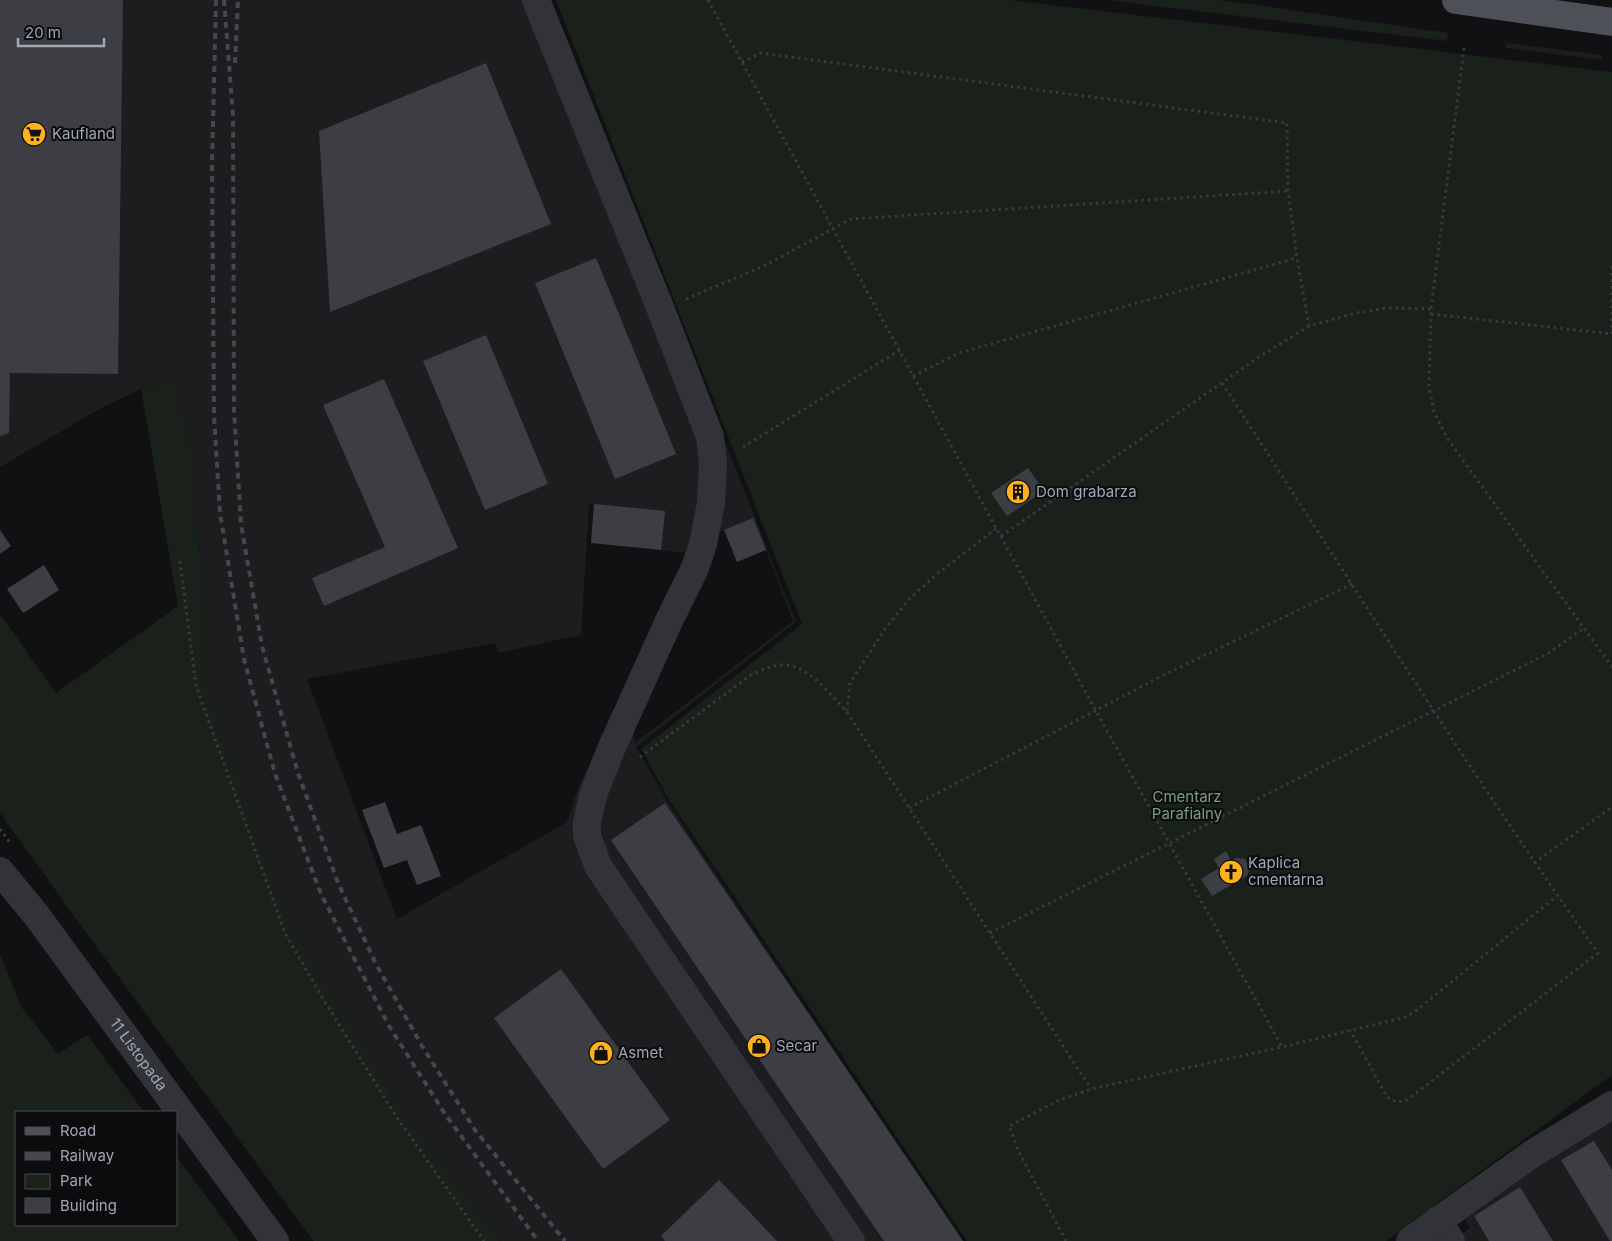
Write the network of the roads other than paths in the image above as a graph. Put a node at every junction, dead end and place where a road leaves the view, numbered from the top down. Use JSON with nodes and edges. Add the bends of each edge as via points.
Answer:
{"nodes":[{"id":1,"x":536,"y":0,"type":"edge"},
{"id":2,"x":1456,"y":0,"type":"edge"},
{"id":3,"x":1612,"y":22,"type":"edge"},
{"id":4,"x":0,"y":871,"type":"edge"},
{"id":5,"x":1612,"y":1105,"type":"edge"},
{"id":6,"x":1445,"y":1230,"type":"edge"},
{"id":7,"x":275,"y":1241,"type":"edge"},
{"id":8,"x":851,"y":1241,"type":"edge"},
{"id":9,"x":1410,"y":1241,"type":"edge"}],
"edges":[{"from":1,"to":8,"type":"street","via":[[710,437],[713,463],[712,503],[704,544],[593,794],[587,836],[598,866]]},
{"from":2,"to":3,"type":"main road"},
{"from":4,"to":7,"type":"street","name":"11 Listopada","via":[[37,916]]},
{"from":5,"to":6,"type":"street","via":[[1532,1154]]},
{"from":6,"to":9,"type":"street"}]}
